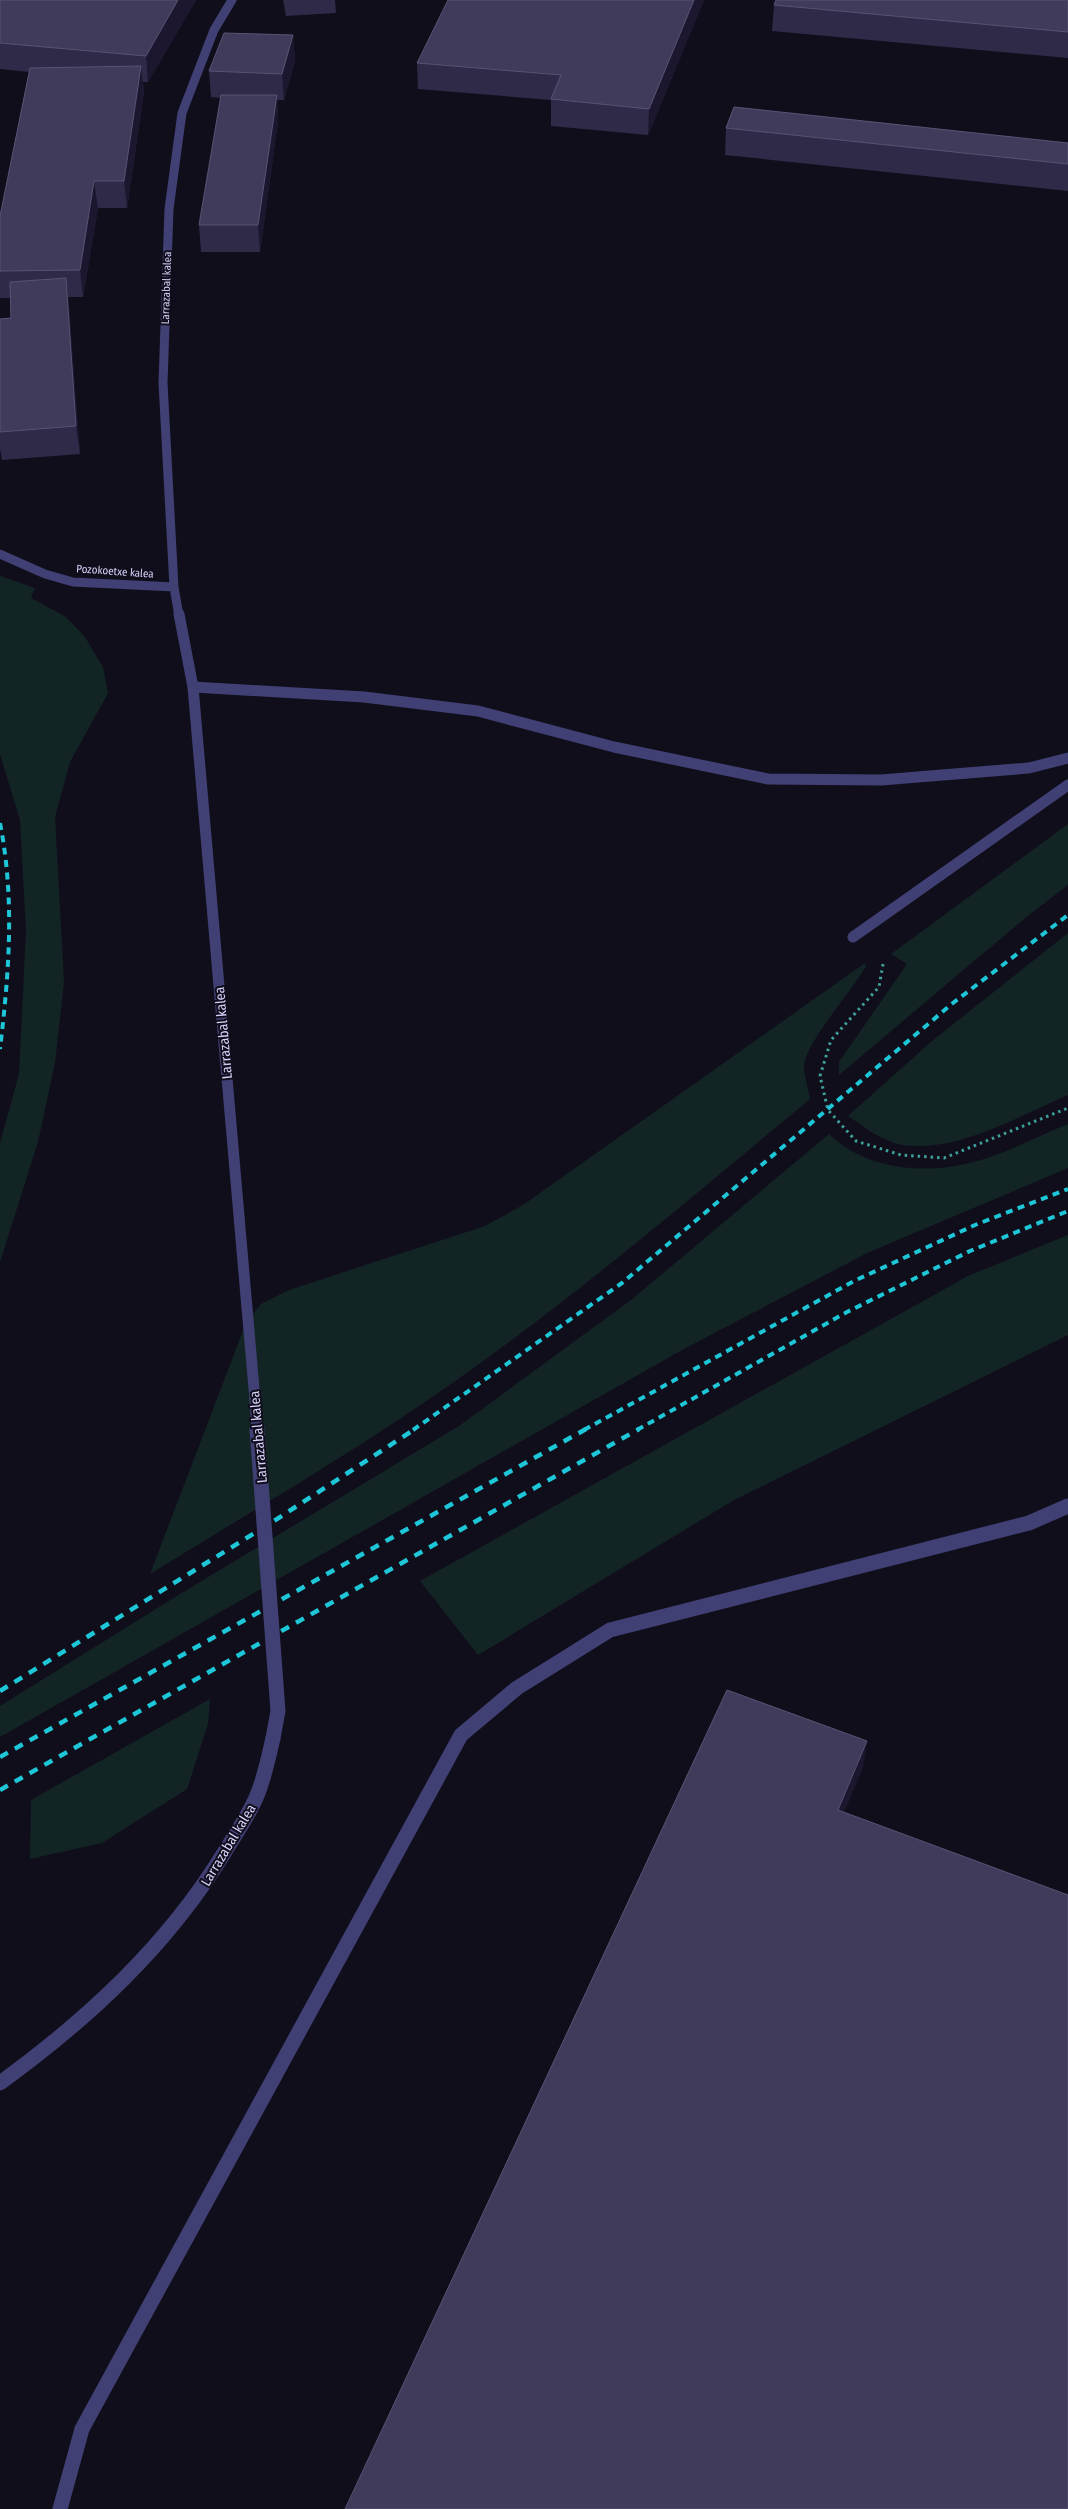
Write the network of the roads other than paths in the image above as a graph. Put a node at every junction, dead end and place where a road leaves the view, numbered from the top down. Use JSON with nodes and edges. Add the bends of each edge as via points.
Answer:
{"nodes":[{"id":1,"x":232,"y":0,"type":"edge"},
{"id":2,"x":0,"y":554,"type":"edge"},
{"id":3,"x":174,"y":587,"type":"junction"},
{"id":4,"x":193,"y":687,"type":"junction"},
{"id":5,"x":1068,"y":758,"type":"edge"},
{"id":6,"x":1068,"y":785,"type":"edge"},
{"id":7,"x":853,"y":937,"type":"road end"},
{"id":8,"x":1068,"y":1506,"type":"edge"},
{"id":9,"x":0,"y":2083,"type":"edge"},
{"id":10,"x":60,"y":2509,"type":"edge"}],
"edges":[{"from":1,"to":3,"type":"street","name":"Larrazabal kalea","via":[[214,30],[182,113],[169,209],[163,383]]},
{"from":2,"to":3,"type":"street","name":"Pozokoetxe kalea","via":[[39,572],[72,581],[112,586]]},
{"from":3,"to":4,"type":"street","name":"Larrazabal kalea"},
{"from":4,"to":5,"type":"street","via":[[364,697],[478,711],[614,747],[768,779],[881,780],[1029,768]]},
{"from":4,"to":9,"type":"street","name":"Larrazabal kalea","bridge":true,"via":[[278,1711],[255,1800],[221,1861],[176,1923],[105,2000]]},
{"from":6,"to":7,"type":"street"},
{"from":8,"to":10,"type":"street","via":[[1029,1523],[610,1630],[517,1688],[461,1735],[82,2429]]}]}
